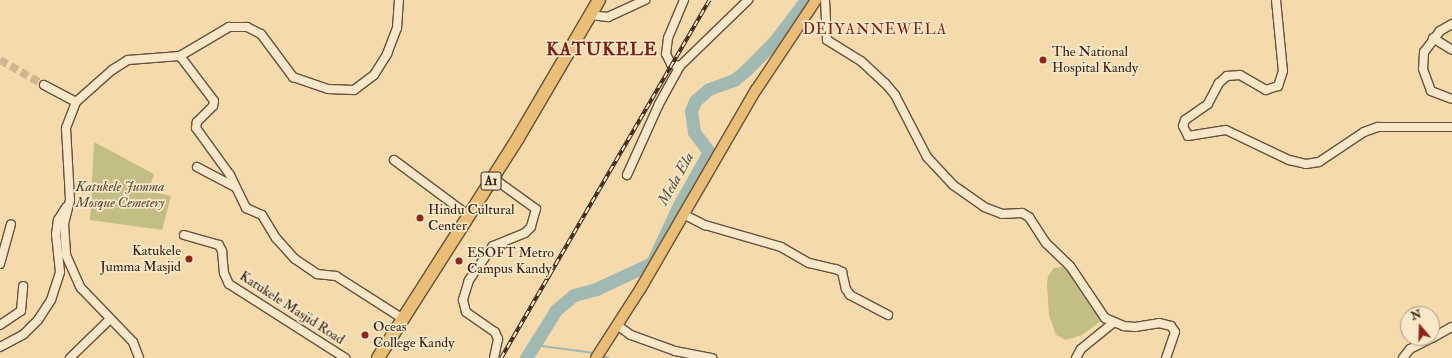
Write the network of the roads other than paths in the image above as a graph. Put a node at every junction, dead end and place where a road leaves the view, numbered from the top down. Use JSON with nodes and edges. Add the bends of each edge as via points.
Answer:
{"nodes":[{"id":1,"x":399,"y":0,"type":"edge"},
{"id":2,"x":599,"y":0,"type":"edge"},
{"id":3,"x":645,"y":0,"type":"edge"},
{"id":4,"x":684,"y":0,"type":"edge"},
{"id":5,"x":748,"y":0,"type":"edge"},
{"id":6,"x":816,"y":0,"type":"edge"},
{"id":7,"x":825,"y":0,"type":"edge"},
{"id":8,"x":1276,"y":0,"type":"edge"},
{"id":9,"x":589,"y":15,"type":"junction"},
{"id":10,"x":1452,"y":24,"type":"edge"},
{"id":11,"x":1433,"y":38,"type":"junction"},
{"id":12,"x":1452,"y":50,"type":"edge"},
{"id":13,"x":180,"y":56,"type":"junction"},
{"id":14,"x":680,"y":66,"type":"junction"},
{"id":15,"x":44,"y":85,"type":"tunnel mouth"},
{"id":16,"x":1452,"y":99,"type":"edge"},
{"id":17,"x":76,"y":102,"type":"junction"},
{"id":18,"x":1452,"y":127,"type":"edge"},
{"id":19,"x":394,"y":160,"type":"dead end"},
{"id":20,"x":197,"y":167,"type":"dead end"},
{"id":21,"x":627,"y":175,"type":"dead end"},
{"id":22,"x":493,"y":178,"type":"junction"},
{"id":23,"x":235,"y":187,"type":"junction"},
{"id":24,"x":70,"y":200,"type":"junction"},
{"id":25,"x":683,"y":214,"type":"junction"},
{"id":26,"x":468,"y":215,"type":"junction"},
{"id":27,"x":11,"y":224,"type":"dead end"},
{"id":28,"x":184,"y":235,"type":"dead end"},
{"id":29,"x":0,"y":264,"type":"edge"},
{"id":30,"x":23,"y":286,"type":"dead end"},
{"id":31,"x":888,"y":315,"type":"dead end"},
{"id":32,"x":403,"y":319,"type":"junction"},
{"id":33,"x":109,"y":320,"type":"junction"},
{"id":34,"x":1114,"y":323,"type":"junction"},
{"id":35,"x":0,"y":325,"type":"edge"},
{"id":36,"x":616,"y":326,"type":"junction"},
{"id":37,"x":1452,"y":327,"type":"edge"},
{"id":38,"x":1440,"y":334,"type":"edge"},
{"id":39,"x":1416,"y":346,"type":"edge"},
{"id":40,"x":0,"y":348,"type":"edge"},
{"id":41,"x":70,"y":358,"type":"edge"},
{"id":42,"x":139,"y":358,"type":"edge"},
{"id":43,"x":345,"y":358,"type":"edge"},
{"id":44,"x":378,"y":358,"type":"edge"},
{"id":45,"x":494,"y":358,"type":"edge"},
{"id":46,"x":596,"y":358,"type":"edge"},
{"id":47,"x":712,"y":358,"type":"edge"},
{"id":48,"x":1076,"y":358,"type":"edge"},
{"id":49,"x":1166,"y":358,"type":"edge"},
{"id":50,"x":1403,"y":358,"type":"edge"}],
"edges":[{"from":1,"to":13,"type":"street","via":[[397,28],[387,54],[374,75],[354,90],[328,89],[294,77],[261,34],[247,28],[229,27]]},
{"from":2,"to":9,"type":"highway","number":"A1"},
{"from":3,"to":9,"type":"street","via":[[608,17]]},
{"from":4,"to":14,"type":"street","via":[[668,38],[666,54],[671,64]]},
{"from":5,"to":14,"type":"street"},
{"from":6,"to":25,"type":"main road","via":[[756,90]]},
{"from":7,"to":34,"type":"street","via":[[827,40],[861,61],[885,83],[895,95],[927,157],[953,185],[984,207],[1002,214],[1022,213],[1030,216],[1046,243],[1070,266],[1098,310]]},
{"from":8,"to":18,"type":"street","via":[[1283,70],[1278,86],[1266,90],[1240,75],[1227,76],[1219,83],[1208,104],[1185,120],[1182,126],[1188,136],[1226,130],[1289,160],[1306,164],[1319,162],[1364,132],[1378,127]]},
{"from":9,"to":22,"type":"highway","number":"A1"},
{"from":10,"to":11,"type":"street"},
{"from":11,"to":12,"type":"street"},
{"from":11,"to":16,"type":"street","via":[[1424,52],[1422,69],[1426,83],[1431,91]]},
{"from":13,"to":17,"type":"street","via":[[128,60]]},
{"from":13,"to":23,"type":"street","via":[[214,101],[213,106],[195,125],[230,175]]},
{"from":14,"to":21,"type":"street","via":[[659,104]]},
{"from":15,"to":17,"type":"street"},
{"from":17,"to":24,"type":"street","via":[[66,128]]},
{"from":19,"to":26,"type":"street"},
{"from":20,"to":23,"type":"street"},
{"from":22,"to":26,"type":"highway","number":"A1"},
{"from":22,"to":45,"type":"street","via":[[536,209],[531,227],[493,246],[470,280],[463,300],[466,312],[495,332],[498,339]]},
{"from":23,"to":32,"type":"street","via":[[246,208],[262,215],[276,238],[295,259],[317,274],[336,276]]},
{"from":24,"to":33,"type":"street","via":[[64,224],[66,255],[81,288]]},
{"from":24,"to":40,"type":"street","via":[[58,220],[56,234],[60,272],[51,300],[38,320],[24,334]]},
{"from":25,"to":31,"type":"street","via":[[705,225],[781,247],[808,263],[836,269],[842,272],[850,295]]},
{"from":25,"to":36,"type":"main road"},
{"from":26,"to":32,"type":"highway","number":"A1"},
{"from":27,"to":29,"type":"street"},
{"from":28,"to":43,"type":"street","name":"Katukele Masjid Road","via":[[219,245],[222,250],[224,273],[229,284]]},
{"from":30,"to":35,"type":"street","via":[[21,311]]},
{"from":32,"to":44,"type":"highway","number":"A1"},
{"from":33,"to":41,"type":"street"},
{"from":33,"to":42,"type":"street","via":[[132,342]]},
{"from":34,"to":48,"type":"street","via":[[1081,349]]},
{"from":34,"to":49,"type":"street","via":[[1135,327],[1159,323],[1171,326],[1175,332]]},
{"from":36,"to":46,"type":"main road"},
{"from":36,"to":47,"type":"street","via":[[631,335],[675,351]]},
{"from":37,"to":38,"type":"street"},
{"from":39,"to":50,"type":"street"}]}
